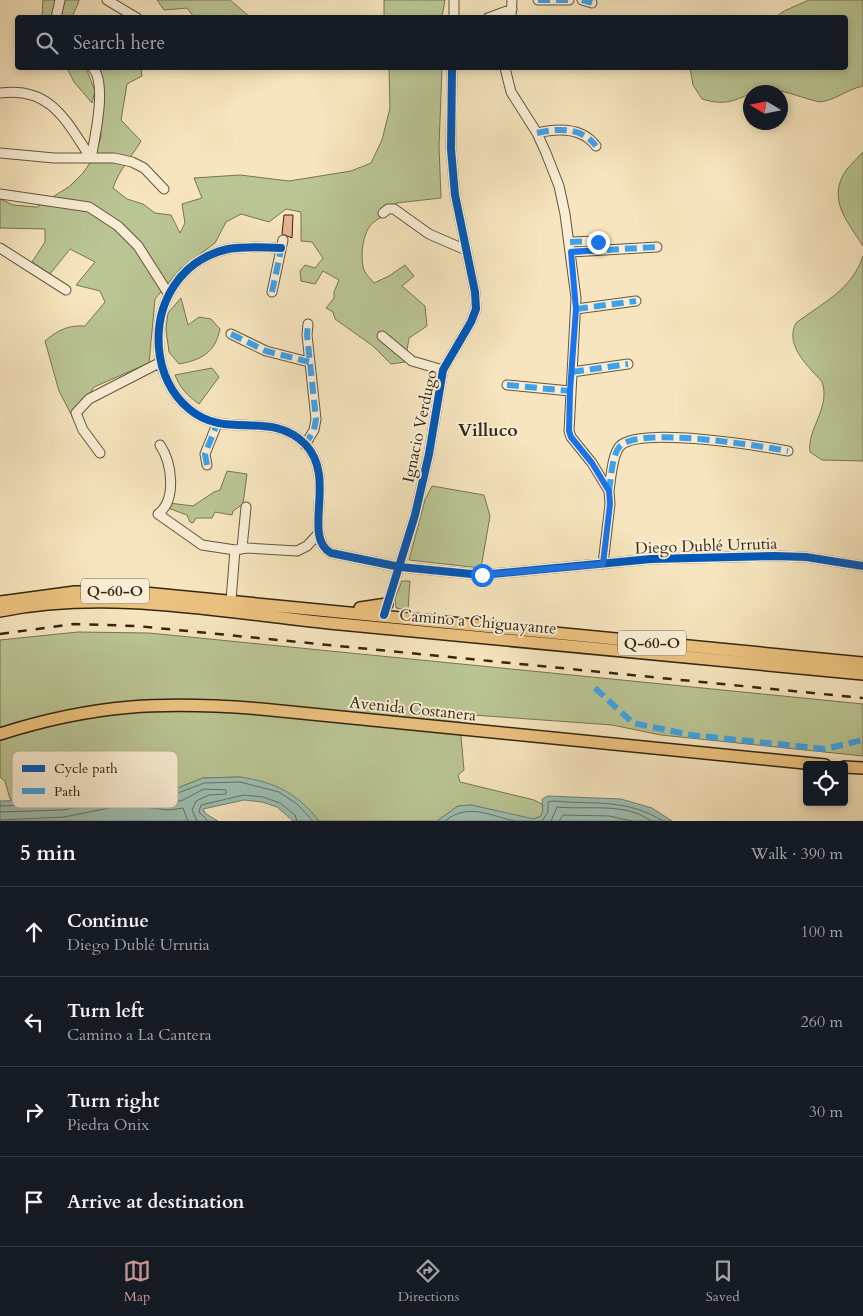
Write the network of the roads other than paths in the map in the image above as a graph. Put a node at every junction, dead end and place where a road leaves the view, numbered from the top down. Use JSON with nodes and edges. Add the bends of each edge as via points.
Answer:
{"nodes":[{"id":1,"x":60,"y":0,"type":"edge"},
{"id":2,"x":107,"y":0,"type":"edge"},
{"id":3,"x":454,"y":0,"type":"edge"},
{"id":4,"x":538,"y":0,"type":"edge"},
{"id":5,"x":569,"y":0,"type":"edge"},
{"id":6,"x":582,"y":0,"type":"edge"},
{"id":7,"x":592,"y":2,"type":"dead end"},
{"id":8,"x":512,"y":9,"type":"edge"},
{"id":9,"x":57,"y":15,"type":"edge"},
{"id":10,"x":132,"y":15,"type":"edge"},
{"id":11,"x":454,"y":15,"type":"edge"},
{"id":12,"x":496,"y":15,"type":"edge"},
{"id":13,"x":95,"y":70,"type":"edge"},
{"id":14,"x":452,"y":70,"type":"edge"},
{"id":15,"x":506,"y":70,"type":"edge"},
{"id":16,"x":0,"y":93,"type":"edge"},
{"id":17,"x":537,"y":133,"type":"junction"},
{"id":18,"x":596,"y":146,"type":"dead end"},
{"id":19,"x":0,"y":153,"type":"edge"},
{"id":20,"x":91,"y":158,"type":"junction"},
{"id":21,"x":164,"y":189,"type":"dead end"},
{"id":22,"x":0,"y":194,"type":"edge"},
{"id":23,"x":383,"y":213,"type":"dead end"},
{"id":24,"x":570,"y":242,"type":"junction"},
{"id":25,"x":657,"y":247,"type":"dead end"},
{"id":26,"x":0,"y":248,"type":"edge"},
{"id":27,"x":466,"y":250,"type":"junction"},
{"id":28,"x":600,"y":250,"type":"junction"},
{"id":29,"x":571,"y":252,"type":"junction"},
{"id":30,"x":66,"y":290,"type":"dead end"},
{"id":31,"x":272,"y":292,"type":"dead end"},
{"id":32,"x":168,"y":294,"type":"junction"},
{"id":33,"x":636,"y":301,"type":"dead end"},
{"id":34,"x":576,"y":309,"type":"junction"},
{"id":35,"x":308,"y":324,"type":"dead end"},
{"id":36,"x":231,"y":334,"type":"dead end"},
{"id":37,"x":382,"y":336,"type":"dead end"},
{"id":38,"x":161,"y":362,"type":"junction"},
{"id":39,"x":309,"y":362,"type":"junction"},
{"id":40,"x":628,"y":364,"type":"dead end"},
{"id":41,"x":444,"y":370,"type":"junction"},
{"id":42,"x":572,"y":372,"type":"junction"},
{"id":43,"x":507,"y":385,"type":"dead end"},
{"id":44,"x":570,"y":391,"type":"junction"},
{"id":45,"x":217,"y":424,"type":"junction"},
{"id":46,"x":160,"y":445,"type":"dead end"},
{"id":47,"x":306,"y":445,"type":"junction"},
{"id":48,"x":788,"y":451,"type":"dead end"},
{"id":49,"x":100,"y":453,"type":"dead end"},
{"id":50,"x":207,"y":465,"type":"dead end"},
{"id":51,"x":609,"y":491,"type":"junction"},
{"id":52,"x":246,"y":508,"type":"dead end"},
{"id":53,"x":318,"y":534,"type":"junction"},
{"id":54,"x":238,"y":549,"type":"junction"},
{"id":55,"x":603,"y":564,"type":"junction"},
{"id":56,"x":863,"y":566,"type":"edge"},
{"id":57,"x":400,"y":567,"type":"junction"},
{"id":58,"x":231,"y":600,"type":"junction"},
{"id":59,"x":0,"y":602,"type":"edge"},
{"id":60,"x":386,"y":609,"type":"junction"},
{"id":61,"x":0,"y":612,"type":"edge"},
{"id":62,"x":370,"y":627,"type":"junction"},
{"id":63,"x":398,"y":630,"type":"junction"},
{"id":64,"x":863,"y":663,"type":"edge"},
{"id":65,"x":863,"y":674,"type":"edge"},
{"id":66,"x":0,"y":734,"type":"edge"},
{"id":67,"x":803,"y":763,"type":"edge"},
{"id":68,"x":848,"y":767,"type":"edge"},
{"id":69,"x":863,"y":768,"type":"edge"}],
"edges":[{"from":1,"to":9,"type":"street"},
{"from":2,"to":10,"type":"street"},
{"from":3,"to":11,"type":"street"},
{"from":4,"to":5,"type":"street"},
{"from":6,"to":7,"type":"street"},
{"from":8,"to":12,"type":"street"},
{"from":13,"to":20,"type":"street","via":[[100,92]]},
{"from":14,"to":27,"type":"street","name":"Ignacio Verdugo","via":[[456,211]]},
{"from":15,"to":17,"type":"street","via":[[511,92]]},
{"from":16,"to":20,"type":"street","via":[[29,93],[49,102]]},
{"from":17,"to":18,"type":"street","via":[[570,130],[586,135]]},
{"from":17,"to":24,"type":"street","via":[[558,186]]},
{"from":19,"to":20,"type":"street"},
{"from":20,"to":21,"type":"street","via":[[132,162],[144,168]]},
{"from":22,"to":32,"type":"street","via":[[89,207],[118,226],[138,246]]},
{"from":23,"to":27,"type":"street","via":[[394,209],[429,234]]},
{"from":24,"to":28,"type":"street","via":[[596,241]]},
{"from":24,"to":29,"type":"street"},
{"from":25,"to":28,"type":"street"},
{"from":26,"to":30,"type":"street"},
{"from":27,"to":41,"type":"street","name":"Ignacio Verdugo","via":[[476,309]]},
{"from":28,"to":29,"type":"street"},
{"from":29,"to":34,"type":"street"},
{"from":31,"to":32,"type":"street","via":[[282,244],[224,250],[191,268]]},
{"from":32,"to":38,"type":"street","via":[[159,327]]},
{"from":33,"to":34,"type":"street"},
{"from":34,"to":42,"type":"street"},
{"from":35,"to":39,"type":"street"},
{"from":36,"to":39,"type":"street","via":[[266,351]]},
{"from":37,"to":41,"type":"street","via":[[412,361]]},
{"from":38,"to":45,"type":"street","via":[[170,386],[182,402],[202,418]]},
{"from":38,"to":49,"type":"street","via":[[89,398],[76,412],[83,430]]},
{"from":39,"to":47,"type":"street","via":[[316,419]]},
{"from":40,"to":42,"type":"street"},
{"from":41,"to":57,"type":"street","name":"Ignacio Verdugo","via":[[429,454]]},
{"from":42,"to":44,"type":"street"},
{"from":43,"to":44,"type":"street"},
{"from":44,"to":51,"type":"street","via":[[571,437]]},
{"from":45,"to":47,"type":"street","via":[[272,426]]},
{"from":45,"to":50,"type":"street","via":[[205,454]]},
{"from":46,"to":54,"type":"street","via":[[167,457],[170,478],[167,505],[158,514],[202,545]]},
{"from":47,"to":53,"type":"street","via":[[317,465],[321,482]]},
{"from":48,"to":51,"type":"street","via":[[693,438],[627,442],[617,453]]},
{"from":51,"to":55,"type":"street"},
{"from":52,"to":54,"type":"street"},
{"from":53,"to":54,"type":"street","via":[[297,552]]},
{"from":53,"to":57,"type":"street","name":"Diego Dublé Urrutia","via":[[331,553]]},
{"from":54,"to":58,"type":"street"},
{"from":55,"to":56,"type":"street","name":"Diego Dublé Urrutia","via":[[670,558],[775,556],[806,557]]},
{"from":55,"to":57,"type":"street","name":"Diego Dublé Urrutia","via":[[490,575]]},
{"from":57,"to":60,"type":"street","name":"Ignacio Verdugo"},
{"from":58,"to":59,"type":"main road","name":"Camino a Chiguayante","number":"Q-60-O","via":[[98,591]]},
{"from":58,"to":60,"type":"main road","name":"Camino a Chiguayante","number":"Q-60-O","via":[[339,610]]},
{"from":60,"to":62,"type":"main road","via":[[378,623]]},
{"from":60,"to":63,"type":"main road","via":[[387,622]]},
{"from":60,"to":64,"type":"main road","name":"Camino a Chiguayante","number":"Q-60-O"},
{"from":61,"to":62,"type":"main road","name":"Camino a Chiguayante","number":"Q-60-O","via":[[58,602],[134,602]]},
{"from":62,"to":63,"type":"main road","name":"Camino a Chiguayante","number":"Q-60-O"},
{"from":63,"to":65,"type":"main road","name":"Camino a Chiguayante","number":"Q-60-O"},
{"from":66,"to":67,"type":"main road","name":"Avenida Costanera","via":[[96,710],[150,704],[195,705]]},
{"from":68,"to":69,"type":"main road"}]}
